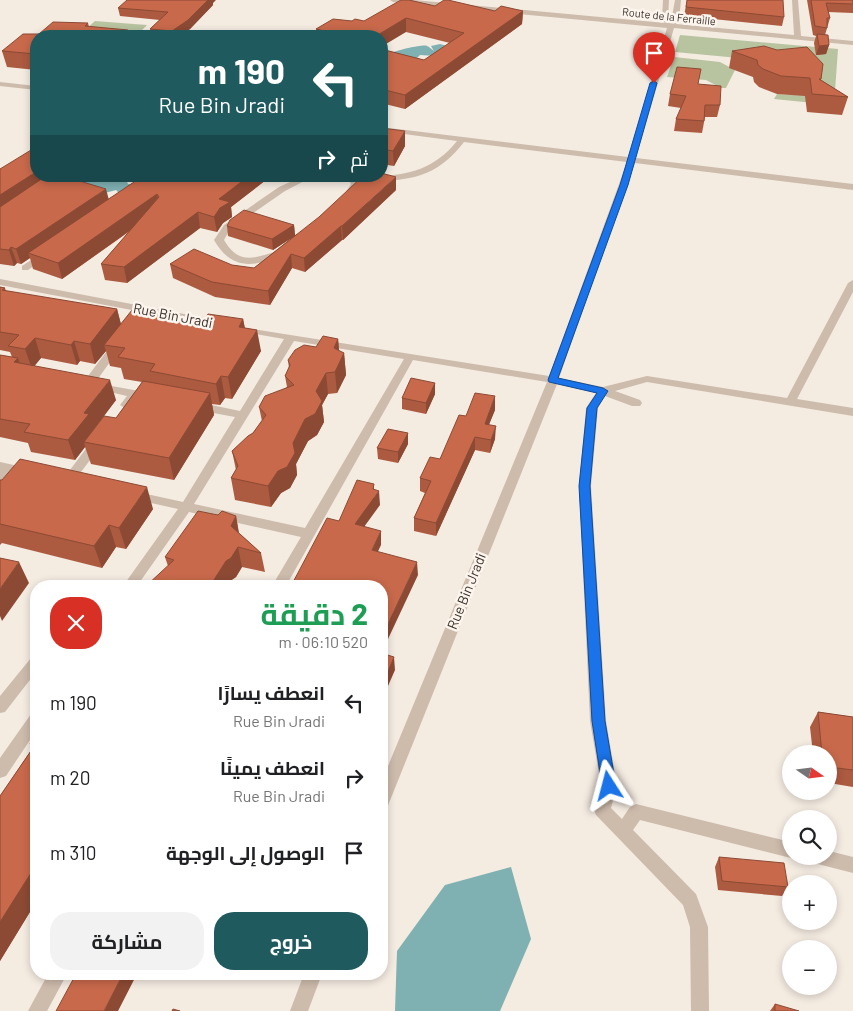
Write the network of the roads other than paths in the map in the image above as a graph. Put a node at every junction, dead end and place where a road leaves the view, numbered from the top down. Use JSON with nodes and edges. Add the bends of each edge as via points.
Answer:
{"nodes":[{"id":1,"x":393,"y":0,"type":"edge"},
{"id":2,"x":666,"y":0,"type":"edge"},
{"id":3,"x":678,"y":0,"type":"edge"},
{"id":4,"x":794,"y":0,"type":"edge"},
{"id":5,"x":670,"y":26,"type":"junction"},
{"id":6,"x":798,"y":38,"type":"junction"},
{"id":7,"x":853,"y":43,"type":"edge"},
{"id":8,"x":0,"y":84,"type":"edge"},
{"id":9,"x":30,"y":87,"type":"edge"},
{"id":10,"x":388,"y":130,"type":"edge"},
{"id":11,"x":462,"y":139,"type":"junction"},
{"id":12,"x":631,"y":159,"type":"junction"},
{"id":13,"x":388,"y":178,"type":"edge"},
{"id":14,"x":297,"y":182,"type":"edge"},
{"id":15,"x":356,"y":182,"type":"edge"},
{"id":16,"x":853,"y":187,"type":"edge"},
{"id":17,"x":340,"y":205,"type":"edge"},
{"id":18,"x":57,"y":246,"type":"edge"},
{"id":19,"x":287,"y":249,"type":"edge"},
{"id":20,"x":24,"y":268,"type":"dead end"},
{"id":21,"x":0,"y":282,"type":"edge"},
{"id":22,"x":853,"y":283,"type":"edge"},
{"id":23,"x":290,"y":338,"type":"junction"},
{"id":24,"x":122,"y":339,"type":"edge"},
{"id":25,"x":410,"y":357,"type":"junction"},
{"id":26,"x":553,"y":380,"type":"junction"},
{"id":27,"x":603,"y":391,"type":"junction"},
{"id":28,"x":790,"y":402,"type":"junction"},
{"id":29,"x":636,"y":403,"type":"dead end"},
{"id":30,"x":189,"y":404,"type":"edge"},
{"id":31,"x":121,"y":412,"type":"edge"},
{"id":32,"x":853,"y":412,"type":"edge"},
{"id":33,"x":244,"y":415,"type":"junction"},
{"id":34,"x":104,"y":434,"type":"edge"},
{"id":35,"x":4,"y":467,"type":"edge"},
{"id":36,"x":42,"y":475,"type":"edge"},
{"id":37,"x":0,"y":479,"type":"edge"},
{"id":38,"x":86,"y":485,"type":"edge"},
{"id":39,"x":122,"y":493,"type":"edge"},
{"id":40,"x":186,"y":507,"type":"junction"},
{"id":41,"x":309,"y":534,"type":"junction"},
{"id":42,"x":134,"y":580,"type":"edge"},
{"id":43,"x":282,"y":580,"type":"edge"},
{"id":44,"x":30,"y":670,"type":"edge"},
{"id":45,"x":0,"y":708,"type":"edge"},
{"id":46,"x":30,"y":728,"type":"edge"},
{"id":47,"x":0,"y":771,"type":"edge"},
{"id":48,"x":388,"y":786,"type":"edge"},
{"id":49,"x":624,"y":830,"type":"junction"},
{"id":50,"x":782,"y":848,"type":"edge"},
{"id":51,"x":837,"y":861,"type":"edge"},
{"id":52,"x":853,"y":865,"type":"edge"},
{"id":53,"x":55,"y":980,"type":"edge"},
{"id":54,"x":311,"y":980,"type":"edge"},
{"id":55,"x":37,"y":1011,"type":"edge"},
{"id":56,"x":298,"y":1011,"type":"edge"},
{"id":57,"x":700,"y":1011,"type":"edge"}],
"edges":[{"from":1,"to":5,"type":"street","name":"Route de la Ferraille"},
{"from":2,"to":5,"type":"street","name":"Rue Bin Jradi","via":[[665,20]]},
{"from":3,"to":5,"type":"street","name":"Rue Bin Jradi","via":[[676,21]]},
{"from":4,"to":6,"type":"street"},
{"from":5,"to":6,"type":"street","name":"Route de la Ferraille"},
{"from":5,"to":12,"type":"street","name":"Rue Bin Jradi"},
{"from":6,"to":7,"type":"street","name":"Route de la Ferraille"},
{"from":8,"to":9,"type":"street"},
{"from":10,"to":11,"type":"street"},
{"from":11,"to":12,"type":"street"},
{"from":11,"to":13,"type":"street","via":[[446,159],[426,172]]},
{"from":12,"to":16,"type":"street"},
{"from":12,"to":26,"type":"street","name":"Rue Bin Jradi"},
{"from":14,"to":19,"type":"street","via":[[227,227],[219,240],[230,256],[242,260],[265,259]]},
{"from":15,"to":17,"type":"street"},
{"from":18,"to":20,"type":"street"},
{"from":21,"to":23,"type":"street","name":"Rue Bin Jradi","via":[[142,313]]},
{"from":22,"to":28,"type":"street"},
{"from":23,"to":25,"type":"street","name":"Rue Bin Jradi"},
{"from":23,"to":33,"type":"street"},
{"from":24,"to":31,"type":"street","via":[[83,383],[140,394]]},
{"from":25,"to":26,"type":"street","name":"Rue Bin Jradi"},
{"from":25,"to":41,"type":"street"},
{"from":26,"to":27,"type":"street","name":"Rue Bin Jradi"},
{"from":26,"to":48,"type":"street","name":"Rue Bin Jradi"},
{"from":27,"to":28,"type":"street","name":"Rue Bin Jradi","via":[[647,379]]},
{"from":27,"to":29,"type":"street"},
{"from":27,"to":49,"type":"street","via":[[592,408],[585,486],[598,721],[609,786],[602,810]]},
{"from":28,"to":32,"type":"street","name":"Rue Bin Jradi"},
{"from":30,"to":33,"type":"street"},
{"from":33,"to":40,"type":"street"},
{"from":34,"to":38,"type":"street","via":[[63,480]]},
{"from":35,"to":36,"type":"street"},
{"from":35,"to":37,"type":"street"},
{"from":39,"to":40,"type":"street"},
{"from":40,"to":41,"type":"street"},
{"from":40,"to":42,"type":"street"},
{"from":41,"to":43,"type":"street"},
{"from":44,"to":45,"type":"street"},
{"from":46,"to":47,"type":"street"},
{"from":49,"to":50,"type":"street","via":[[636,812]]},
{"from":49,"to":57,"type":"street","via":[[690,900],[699,927]]},
{"from":51,"to":52,"type":"street"},
{"from":53,"to":55,"type":"street"},
{"from":54,"to":56,"type":"street"}]}
